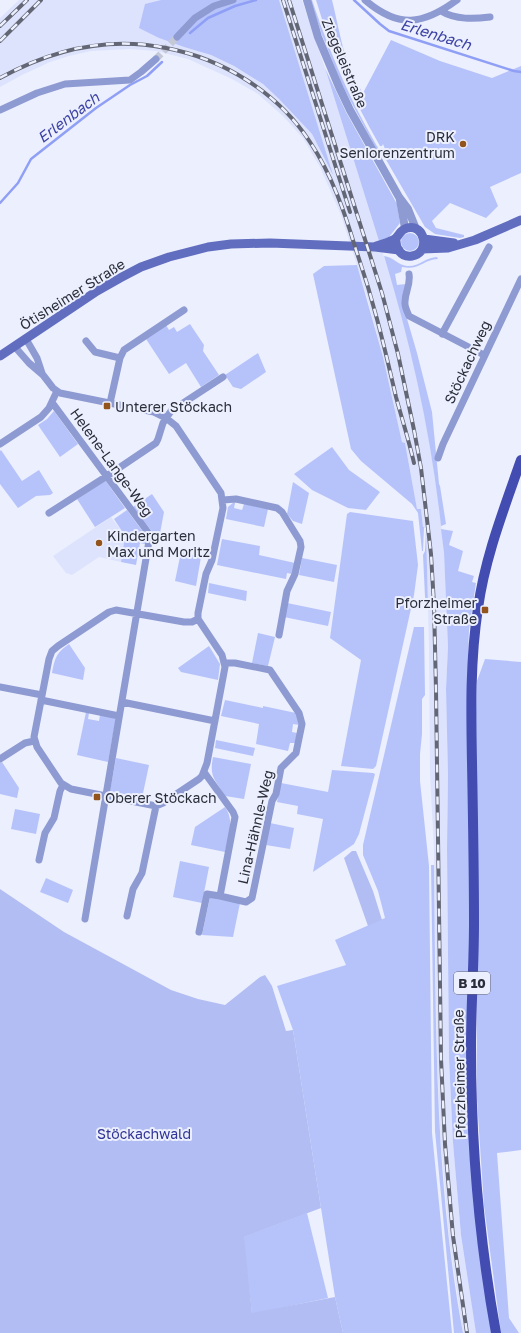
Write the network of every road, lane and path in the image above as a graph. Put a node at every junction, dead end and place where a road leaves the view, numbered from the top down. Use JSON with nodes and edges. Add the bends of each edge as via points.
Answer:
{"nodes":[{"id":1,"x":233,"y":0,"type":"edge"},
{"id":2,"x":307,"y":0,"type":"edge"},
{"id":3,"x":365,"y":0,"type":"edge"},
{"id":4,"x":457,"y":0,"type":"edge"},
{"id":5,"x":441,"y":11,"type":"junction"},
{"id":6,"x":490,"y":17,"type":"dead end"},
{"id":7,"x":177,"y":37,"type":"tunnel mouth"},
{"id":8,"x":156,"y":58,"type":"tunnel mouth"},
{"id":9,"x":0,"y":110,"type":"edge"},
{"id":10,"x":399,"y":197,"type":"junction"},
{"id":11,"x":521,"y":220,"type":"edge"},
{"id":12,"x":405,"y":228,"type":"junction"},
{"id":13,"x":416,"y":229,"type":"junction"},
{"id":14,"x":396,"y":238,"type":"junction"},
{"id":15,"x":424,"y":239,"type":"junction"},
{"id":16,"x":461,"y":244,"type":"junction"},
{"id":17,"x":375,"y":247,"type":"junction"},
{"id":18,"x":489,"y":247,"type":"dead end"},
{"id":19,"x":422,"y":249,"type":"junction"},
{"id":20,"x":398,"y":250,"type":"junction"},
{"id":21,"x":409,"y":274,"type":"dead end"},
{"id":22,"x":521,"y":279,"type":"edge"},
{"id":23,"x":184,"y":310,"type":"dead end"},
{"id":24,"x":442,"y":334,"type":"junction"},
{"id":25,"x":26,"y":339,"type":"junction"},
{"id":26,"x":86,"y":341,"type":"dead end"},
{"id":27,"x":15,"y":347,"type":"junction"},
{"id":28,"x":484,"y":355,"type":"junction"},
{"id":29,"x":0,"y":356,"type":"edge"},
{"id":30,"x":120,"y":358,"type":"junction"},
{"id":31,"x":43,"y":375,"type":"junction"},
{"id":32,"x":222,"y":377,"type":"dead end"},
{"id":33,"x":57,"y":391,"type":"junction"},
{"id":34,"x":110,"y":403,"type":"junction"},
{"id":35,"x":52,"y":404,"type":"junction"},
{"id":36,"x":166,"y":418,"type":"junction"},
{"id":37,"x":0,"y":444,"type":"edge"},
{"id":38,"x":438,"y":458,"type":"dead end"},
{"id":39,"x":521,"y":460,"type":"edge"},
{"id":40,"x":107,"y":476,"type":"junction"},
{"id":41,"x":223,"y":500,"type":"junction"},
{"id":42,"x":49,"y":513,"type":"dead end"},
{"id":43,"x":137,"y":613,"type":"junction"},
{"id":44,"x":198,"y":619,"type":"junction"},
{"id":45,"x":279,"y":635,"type":"dead end"},
{"id":46,"x":225,"y":663,"type":"junction"},
{"id":47,"x":0,"y":687,"type":"edge"},
{"id":48,"x":41,"y":698,"type":"junction"},
{"id":49,"x":122,"y":702,"type":"junction"},
{"id":50,"x":120,"y":716,"type":"junction"},
{"id":51,"x":215,"y":721,"type":"junction"},
{"id":52,"x":34,"y":741,"type":"junction"},
{"id":53,"x":0,"y":760,"type":"edge"},
{"id":54,"x":204,"y":772,"type":"junction"},
{"id":55,"x":63,"y":785,"type":"junction"},
{"id":56,"x":106,"y":796,"type":"junction"},
{"id":57,"x":156,"y":806,"type":"junction"},
{"id":58,"x":39,"y":860,"type":"dead end"},
{"id":59,"x":220,"y":896,"type":"junction"},
{"id":60,"x":127,"y":916,"type":"dead end"},
{"id":61,"x":85,"y":920,"type":"dead end"},
{"id":62,"x":199,"y":932,"type":"dead end"},
{"id":63,"x":496,"y":1333,"type":"edge"}],
"edges":[{"from":1,"to":7,"type":"street","via":[[214,6],[195,18]]},
{"from":2,"to":10,"type":"street","name":"Ziegeleistraße","via":[[344,99]]},
{"from":3,"to":5,"type":"street","via":[[384,14],[402,20],[414,21]]},
{"from":4,"to":5,"type":"street"},
{"from":5,"to":6,"type":"street","via":[[458,18]]},
{"from":8,"to":9,"type":"street","via":[[130,80],[65,84],[37,93]]},
{"from":10,"to":12,"type":"street","name":"Ziegeleistraße"},
{"from":10,"to":13,"type":"street","name":"Ziegeleistraße","via":[[408,208]]},
{"from":11,"to":16,"type":"main road"},
{"from":12,"to":13,"type":"main road"},
{"from":12,"to":14,"type":"main road"},
{"from":13,"to":15,"type":"main road"},
{"from":14,"to":17,"type":"main road"},
{"from":14,"to":20,"type":"main road"},
{"from":15,"to":16,"type":"main road"},
{"from":15,"to":19,"type":"main road"},
{"from":16,"to":19,"type":"main road","via":[[448,248]]},
{"from":17,"to":20,"type":"main road","name":"Ötisheimer Straße"},
{"from":17,"to":25,"type":"main road","name":"Ötisheimer Straße","via":[[248,243],[208,247],[169,257],[141,267],[97,291]]},
{"from":18,"to":24,"type":"street"},
{"from":19,"to":20,"type":"main road","via":[[413,256],[405,255]]},
{"from":21,"to":24,"type":"street","via":[[410,283],[405,305],[409,316]]},
{"from":22,"to":28,"type":"street","name":"Stöckachweg"},
{"from":23,"to":30,"type":"street","via":[[129,346]]},
{"from":24,"to":28,"type":"street"},
{"from":25,"to":27,"type":"main road","name":"Ötisheimer Straße"},
{"from":25,"to":31,"type":"street"},
{"from":26,"to":30,"type":"street","via":[[95,352]]},
{"from":27,"to":29,"type":"main road","name":"Ötisheimer Straße"},
{"from":27,"to":31,"type":"street"},
{"from":28,"to":38,"type":"street","name":"Stöckachweg"},
{"from":30,"to":34,"type":"street"},
{"from":31,"to":33,"type":"street"},
{"from":32,"to":36,"type":"street","via":[[176,407]]},
{"from":33,"to":34,"type":"street"},
{"from":33,"to":35,"type":"street"},
{"from":34,"to":36,"type":"street","via":[[154,412]]},
{"from":35,"to":37,"type":"street","via":[[41,417]]},
{"from":35,"to":40,"type":"street","name":"Helene-Lange-Weg"},
{"from":36,"to":40,"type":"street","via":[[156,443]]},
{"from":36,"to":41,"type":"street","via":[[180,432],[221,493]]},
{"from":39,"to":63,"type":"main road","name":"Pforzheimer Straße","number":"B 10","via":[[486,566],[472,660],[472,1094],[481,1221]]},
{"from":40,"to":42,"type":"street"},
{"from":40,"to":43,"type":"street","name":"Helene-Lange-Weg","via":[[150,535]]},
{"from":41,"to":44,"type":"street","via":[[213,558],[206,574]]},
{"from":41,"to":45,"type":"street","via":[[236,499],[277,508],[300,541],[296,574],[286,591]]},
{"from":43,"to":44,"type":"street","via":[[184,622]]},
{"from":43,"to":48,"type":"street","via":[[120,610],[109,612],[54,648],[50,655]]},
{"from":43,"to":49,"type":"street","name":"Helene-Lange-Weg"},
{"from":44,"to":46,"type":"street"},
{"from":46,"to":51,"type":"street"},
{"from":46,"to":59,"type":"street","name":"Lina-Hähnle-Weg","via":[[270,670],[299,713],[302,724],[296,753],[281,768],[252,898],[246,902]]},
{"from":47,"to":48,"type":"street"},
{"from":48,"to":50,"type":"street"},
{"from":48,"to":52,"type":"street"},
{"from":49,"to":50,"type":"street","name":"Helene-Lange-Weg"},
{"from":49,"to":51,"type":"street"},
{"from":50,"to":56,"type":"street","name":"Helene-Lange-Weg"},
{"from":51,"to":54,"type":"street"},
{"from":52,"to":53,"type":"street","via":[[25,743]]},
{"from":52,"to":55,"type":"street"},
{"from":54,"to":57,"type":"street","via":[[199,779]]},
{"from":54,"to":59,"type":"street","name":"Lina-Hähnle-Weg","via":[[235,817]]},
{"from":55,"to":56,"type":"street"},
{"from":55,"to":58,"type":"street","via":[[54,818],[45,833]]},
{"from":56,"to":57,"type":"street"},
{"from":56,"to":61,"type":"street","name":"Helene-Lange-Weg"},
{"from":57,"to":60,"type":"street","via":[[142,873],[133,889]]},
{"from":59,"to":62,"type":"street","name":"Lina-Hähnle-Weg","via":[[207,894]]}]}
